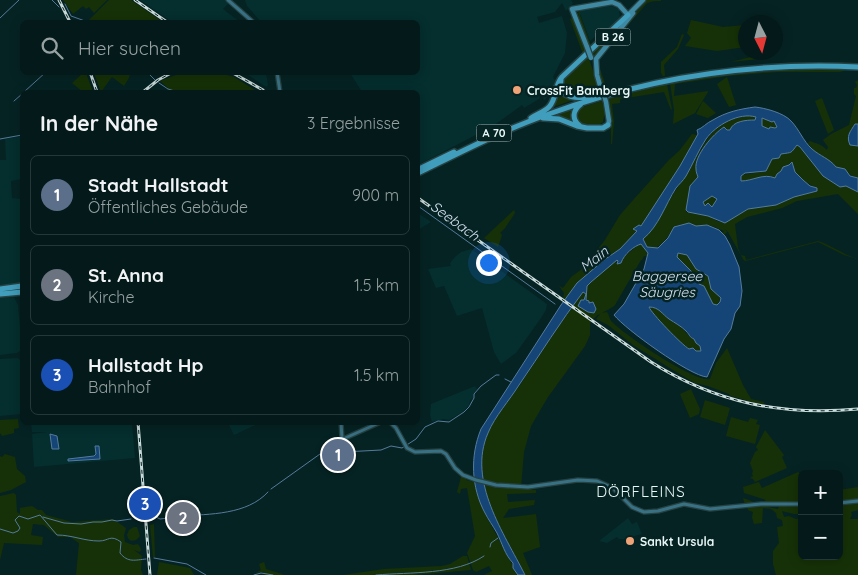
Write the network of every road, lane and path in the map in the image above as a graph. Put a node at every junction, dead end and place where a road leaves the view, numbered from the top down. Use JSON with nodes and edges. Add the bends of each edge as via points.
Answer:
{"nodes":[{"id":1,"x":230,"y":1,"type":"edge"},
{"id":2,"x":640,"y":3,"type":"edge"},
{"id":3,"x":582,"y":6,"type":"junction"},
{"id":4,"x":621,"y":7,"type":"junction"},
{"id":5,"x":628,"y":15,"type":"junction"},
{"id":6,"x":251,"y":20,"type":"edge"},
{"id":7,"x":577,"y":20,"type":"junction"},
{"id":8,"x":844,"y":65,"type":"junction"},
{"id":9,"x":858,"y":65,"type":"edge"},
{"id":10,"x":278,"y":75,"type":"edge"},
{"id":11,"x":597,"y":75,"type":"junction"},
{"id":12,"x":562,"y":77,"type":"junction"},
{"id":13,"x":280,"y":90,"type":"edge"},
{"id":14,"x":593,"y":96,"type":"junction"},
{"id":15,"x":583,"y":102,"type":"junction"},
{"id":16,"x":532,"y":119,"type":"junction"},
{"id":17,"x":606,"y":125,"type":"joint"},
{"id":18,"x":582,"y":127,"type":"junction"},
{"id":19,"x":420,"y":169,"type":"edge"},
{"id":20,"x":420,"y":172,"type":"edge"},
{"id":21,"x":20,"y":286,"type":"edge"},
{"id":22,"x":0,"y":289,"type":"edge"},
{"id":23,"x":20,"y":292,"type":"edge"},
{"id":24,"x":0,"y":294,"type":"edge"},
{"id":25,"x":341,"y":425,"type":"edge"},
{"id":26,"x":376,"y":425,"type":"edge"},
{"id":27,"x":393,"y":425,"type":"edge"},
{"id":28,"x":858,"y":501,"type":"edge"},
{"id":29,"x":843,"y":503,"type":"edge"},
{"id":30,"x":798,"y":504,"type":"edge"}],
"edges":[{"from":1,"to":6,"type":"main road"},
{"from":2,"to":4,"type":"main road","via":[[629,8]]},
{"from":2,"to":5,"type":"main road","number":"B 26"},
{"from":2,"to":11,"type":"main road","number":"B 26","via":[[596,58]]},
{"from":3,"to":4,"type":"main road","via":[[611,2]]},
{"from":3,"to":7,"type":"main road"},
{"from":3,"to":7,"type":"main road","number":"B 26","via":[[572,9]]},
{"from":4,"to":5,"type":"main road"},
{"from":5,"to":12,"type":"highway"},
{"from":7,"to":11,"type":"main road","number":"B 26","bridge":true},
{"from":8,"to":9,"type":"highway","number":"A 70"},
{"from":8,"to":14,"type":"highway","number":"A 70","via":[[781,64],[724,69]]},
{"from":8,"to":15,"type":"highway","number":"A 70","via":[[724,72],[664,82]]},
{"from":10,"to":13,"type":"main road"},
{"from":11,"to":17,"type":"main road","number":"B 26","bridge":true,"via":[[605,102]]},
{"from":12,"to":14,"type":"highway","via":[[561,88],[566,95],[576,98]]},
{"from":12,"to":16,"type":"highway","via":[[550,106]]},
{"from":14,"to":16,"type":"highway","number":"A 70"},
{"from":15,"to":16,"type":"highway","number":"A 70"},
{"from":15,"to":18,"type":"highway","via":[[574,114],[576,123]]},
{"from":16,"to":18,"type":"highway","via":[[555,118]]},
{"from":16,"to":19,"type":"highway","number":"A 70","via":[[478,140]]},
{"from":16,"to":20,"type":"highway","number":"A 70"},
{"from":17,"to":18,"type":"highway"},
{"from":21,"to":22,"type":"highway"},
{"from":23,"to":24,"type":"highway"},
{"from":25,"to":26,"type":"main road","via":[[342,438]]},
{"from":27,"to":30,"type":"main road","via":[[413,452],[437,450],[470,478],[496,485],[520,487],[578,480],[597,482],[615,490],[634,508],[649,512],[684,504],[710,509]]},
{"from":28,"to":29,"type":"main road"}]}
